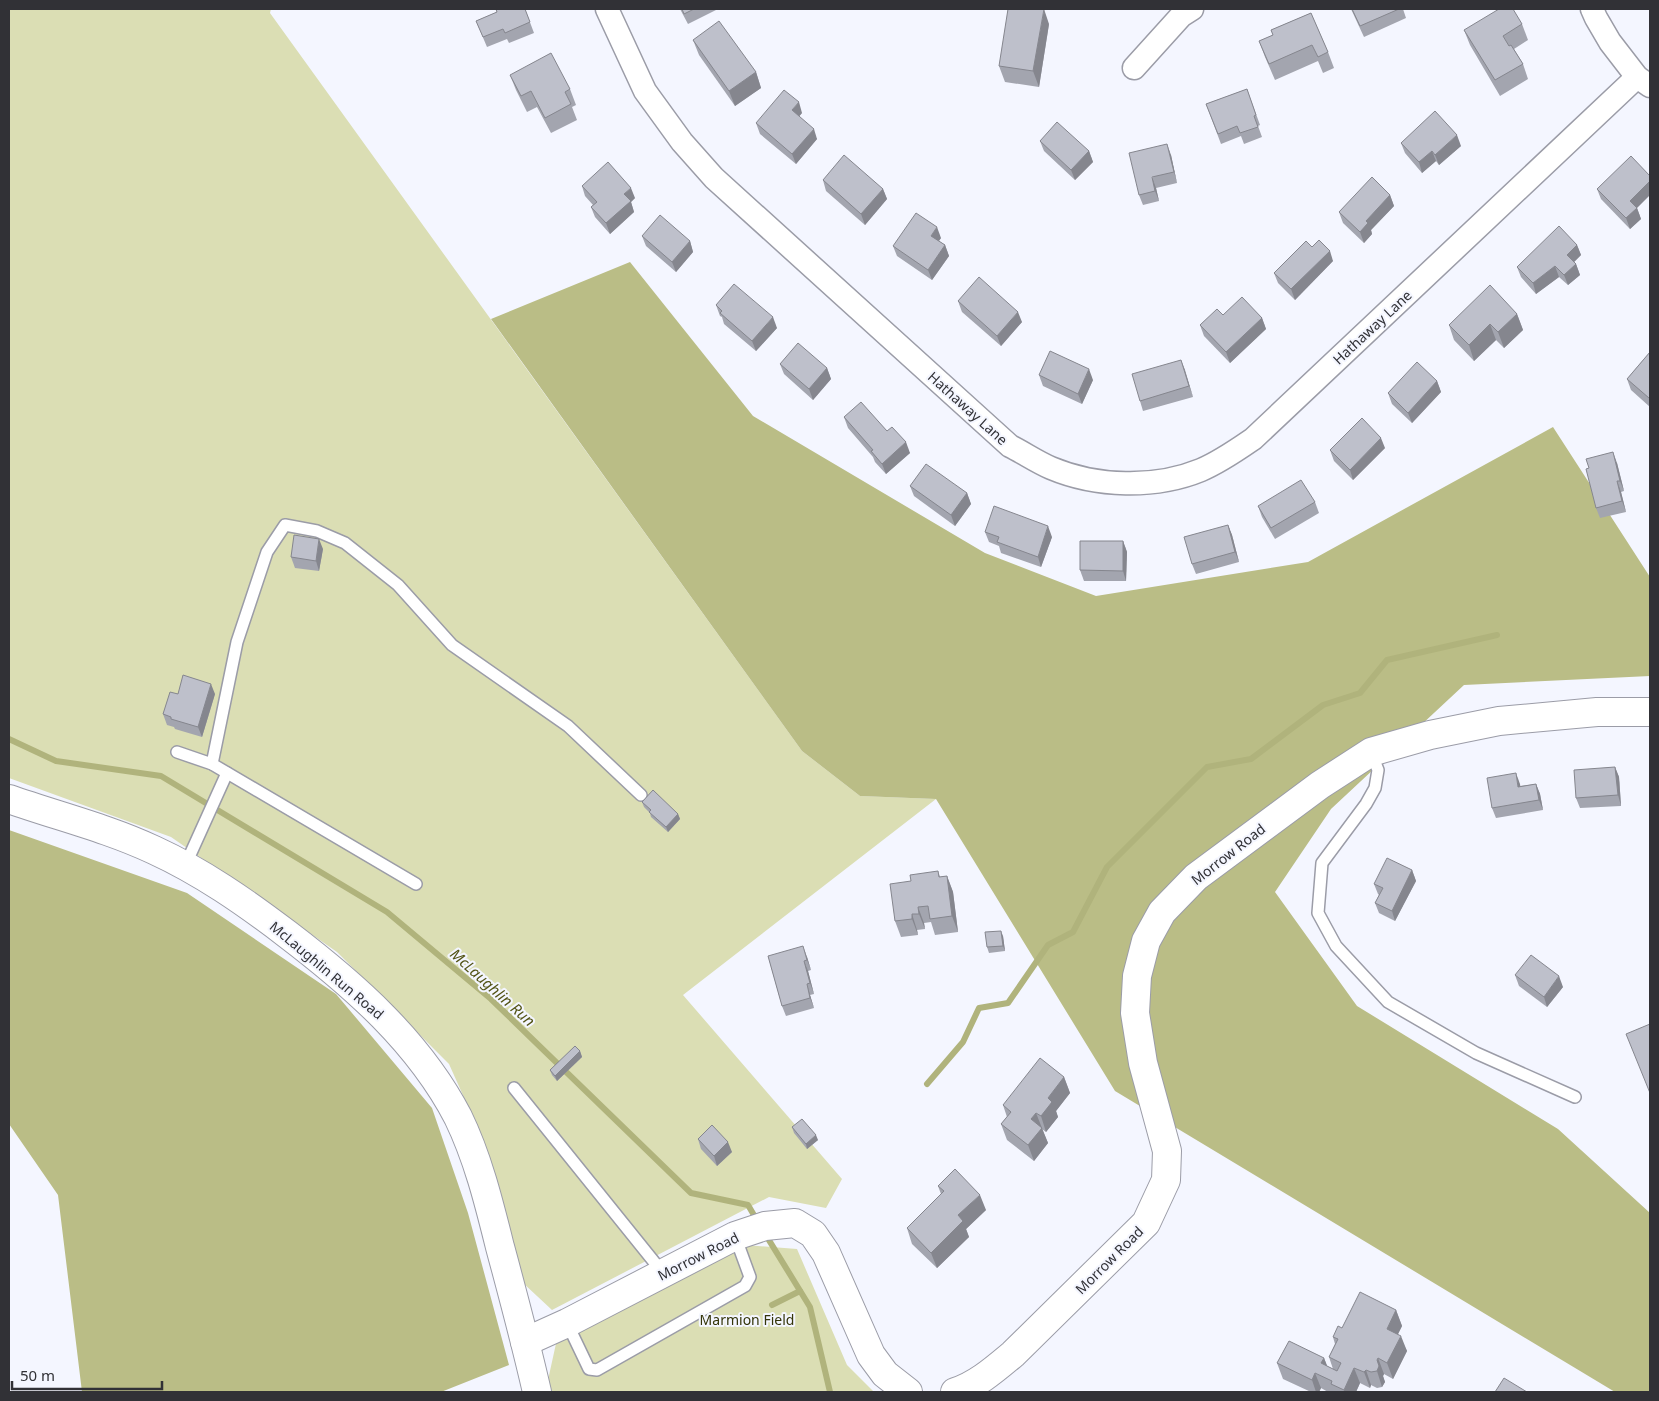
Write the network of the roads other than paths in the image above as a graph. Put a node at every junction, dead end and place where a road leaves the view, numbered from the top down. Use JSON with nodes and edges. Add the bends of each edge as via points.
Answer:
{"nodes":[{"id":1,"x":607,"y":9,"type":"edge"},
{"id":2,"x":1192,"y":9,"type":"edge"},
{"id":3,"x":1592,"y":9,"type":"edge"},
{"id":4,"x":1134,"y":68,"type":"dead end"},
{"id":5,"x":1644,"y":82,"type":"edge"},
{"id":6,"x":1650,"y":712,"type":"edge"},
{"id":7,"x":177,"y":752,"type":"dead end"},
{"id":8,"x":1371,"y":752,"type":"junction"},
{"id":9,"x":212,"y":764,"type":"junction"},
{"id":10,"x":227,"y":773,"type":"junction"},
{"id":11,"x":641,"y":795,"type":"dead end"},
{"id":12,"x":9,"y":799,"type":"edge"},
{"id":13,"x":185,"y":866,"type":"junction"},
{"id":14,"x":416,"y":884,"type":"dead end"},
{"id":15,"x":514,"y":1088,"type":"dead end"},
{"id":16,"x":1575,"y":1098,"type":"dead end"},
{"id":17,"x":741,"y":1233,"type":"junction"},
{"id":18,"x":663,"y":1273,"type":"junction"},
{"id":19,"x":568,"y":1323,"type":"junction"},
{"id":20,"x":525,"y":1342,"type":"junction"},
{"id":21,"x":537,"y":1392,"type":"edge"},
{"id":22,"x":908,"y":1392,"type":"edge"},
{"id":23,"x":954,"y":1392,"type":"edge"}],
"edges":[{"from":1,"to":5,"type":"street","name":"Hathaway Lane","via":[[645,91],[682,142],[714,178],[1010,446],[1051,468],[1088,479],[1134,483],[1200,470],[1254,439]]},
{"from":2,"to":4,"type":"street","via":[[1181,16]]},
{"from":3,"to":5,"type":"street","via":[[1610,42]]},
{"from":6,"to":8,"type":"street","name":"Morrow Road","via":[[1597,712],[1499,721],[1430,735]]},
{"from":7,"to":9,"type":"lane"},
{"from":8,"to":16,"type":"lane","via":[[1378,770],[1375,788],[1322,863],[1318,913],[1336,946],[1388,1002],[1476,1053]]},
{"from":8,"to":23,"type":"street","name":"Morrow Road","via":[[1320,785],[1196,876],[1162,912],[1146,941],[1137,976],[1135,1013],[1143,1063],[1166,1151],[1166,1180],[1146,1223],[1125,1245],[1013,1354],[992,1372]]},
{"from":9,"to":10,"type":"lane"},
{"from":9,"to":11,"type":"lane","via":[[237,642],[267,552],[286,525],[317,531],[345,543],[398,585],[452,645],[568,726]]},
{"from":10,"to":13,"type":"lane"},
{"from":10,"to":14,"type":"lane"},
{"from":12,"to":13,"type":"street","name":"McLaughlin Run Road","via":[[117,834]]},
{"from":13,"to":20,"type":"street","name":"McLaughlin Run Road","via":[[229,891],[343,979],[379,1012],[427,1069],[457,1116],[472,1148]]},
{"from":15,"to":18,"type":"lane"},
{"from":17,"to":18,"type":"street","name":"Morrow Road"},
{"from":17,"to":19,"type":"lane","via":[[750,1277],[745,1286],[597,1370],[589,1369]]},
{"from":17,"to":22,"type":"street","name":"Morrow Road","via":[[765,1226],[795,1223],[814,1234],[826,1253],[871,1355],[885,1374]]},
{"from":18,"to":19,"type":"street","name":"Morrow Road"},
{"from":19,"to":20,"type":"street","name":"Morrow Road"},
{"from":20,"to":21,"type":"street","name":"McLaughlin Run Road"}]}
